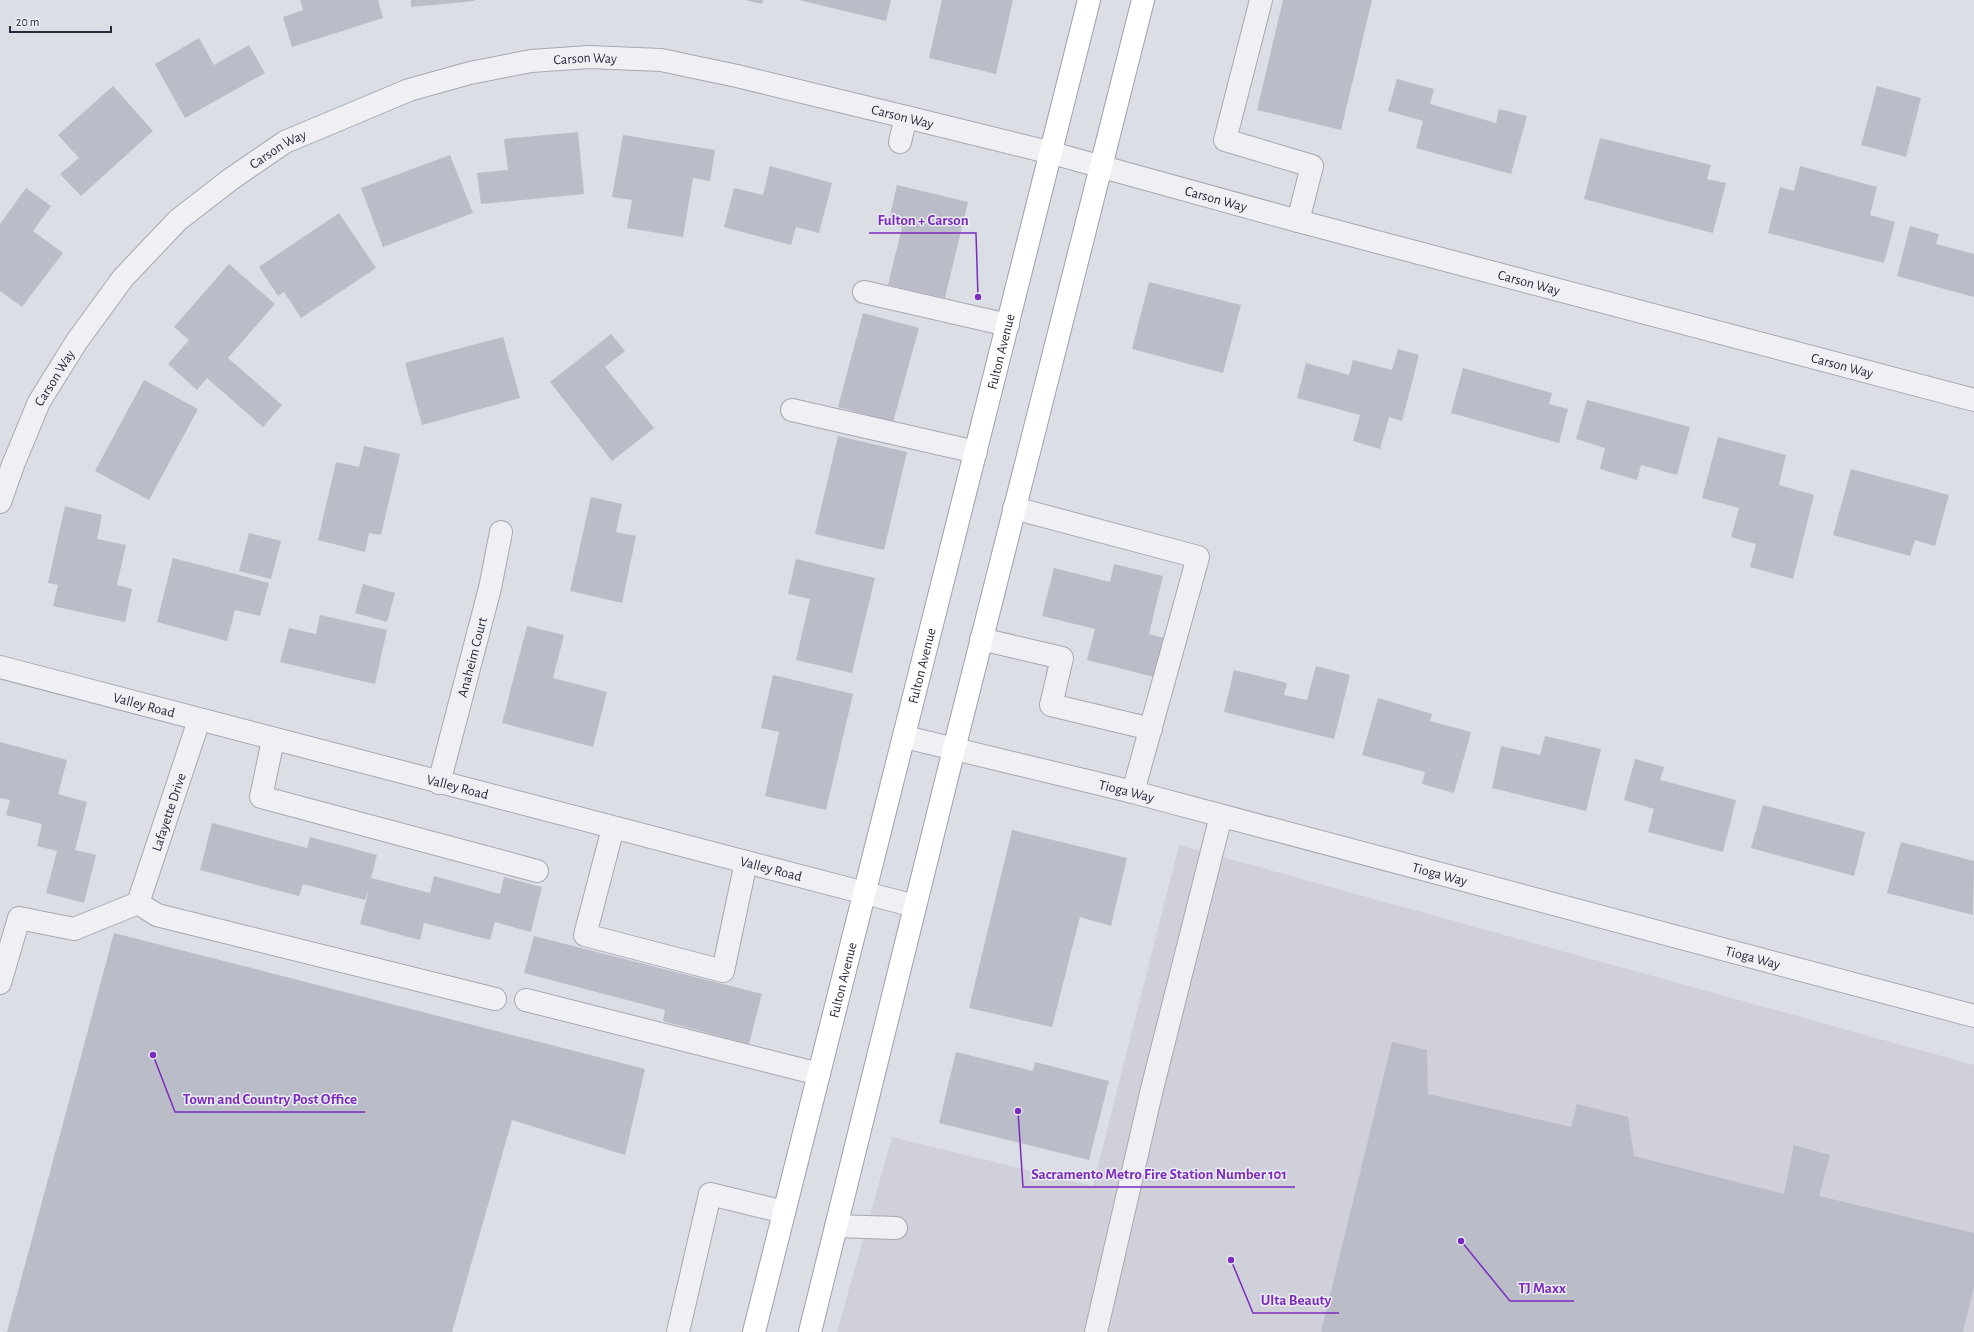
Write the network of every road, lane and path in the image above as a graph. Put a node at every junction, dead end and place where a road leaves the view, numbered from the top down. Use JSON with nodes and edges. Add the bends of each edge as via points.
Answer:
{"nodes":[{"id":1,"x":1089,"y":0,"type":"edge"},
{"id":2,"x":1143,"y":0,"type":"edge"},
{"id":3,"x":1261,"y":0,"type":"edge"},
{"id":4,"x":906,"y":117,"type":"junction"},
{"id":5,"x":900,"y":142,"type":"dead end"},
{"id":6,"x":1052,"y":153,"type":"junction"},
{"id":7,"x":1100,"y":167,"type":"junction"},
{"id":8,"x":1298,"y":221,"type":"junction"},
{"id":9,"x":864,"y":292,"type":"dead end"},
{"id":10,"x":1008,"y":325,"type":"junction"},
{"id":11,"x":1974,"y":400,"type":"edge"},
{"id":12,"x":792,"y":410,"type":"dead end"},
{"id":13,"x":976,"y":452,"type":"junction"},
{"id":14,"x":0,"y":502,"type":"edge"},
{"id":15,"x":1014,"y":508,"type":"junction"},
{"id":16,"x":502,"y":532,"type":"dead end"},
{"id":17,"x":981,"y":639,"type":"junction"},
{"id":18,"x":0,"y":667,"type":"edge"},
{"id":19,"x":199,"y":720,"type":"junction"},
{"id":20,"x":1151,"y":729,"type":"junction"},
{"id":21,"x":905,"y":737,"type":"junction"},
{"id":22,"x":273,"y":740,"type":"junction"},
{"id":23,"x":954,"y":749,"type":"junction"},
{"id":24,"x":439,"y":783,"type":"junction"},
{"id":25,"x":1134,"y":792,"type":"junction"},
{"id":26,"x":1221,"y":816,"type":"junction"},
{"id":27,"x":613,"y":828,"type":"junction"},
{"id":28,"x":746,"y":862,"type":"junction"},
{"id":29,"x":537,"y":871,"type":"dead end"},
{"id":30,"x":865,"y":893,"type":"junction"},
{"id":31,"x":138,"y":904,"type":"junction"},
{"id":32,"x":915,"y":906,"type":"junction"},
{"id":33,"x":0,"y":983,"type":"edge"},
{"id":34,"x":495,"y":999,"type":"dead end"},
{"id":35,"x":526,"y":1000,"type":"dead end"},
{"id":36,"x":1974,"y":1016,"type":"edge"},
{"id":37,"x":819,"y":1074,"type":"junction"},
{"id":38,"x":784,"y":1212,"type":"junction"},
{"id":39,"x":836,"y":1226,"type":"junction"},
{"id":40,"x":896,"y":1228,"type":"dead end"},
{"id":41,"x":678,"y":1332,"type":"edge"},
{"id":42,"x":754,"y":1332,"type":"edge"},
{"id":43,"x":810,"y":1332,"type":"edge"},
{"id":44,"x":1096,"y":1332,"type":"edge"}],
"edges":[{"from":1,"to":6,"type":"main road","name":"Fulton Avenue"},
{"from":2,"to":7,"type":"main road"},
{"from":3,"to":8,"type":"street","via":[[1225,140],[1312,166]]},
{"from":4,"to":5,"type":"street"},
{"from":4,"to":6,"type":"street","name":"Carson Way"},
{"from":4,"to":14,"type":"street","name":"Carson Way","via":[[661,60],[589,57],[531,61],[470,73],[409,90],[349,114],[285,142],[231,179],[178,220],[123,278],[77,341],[39,402]]},
{"from":6,"to":7,"type":"street","name":"Carson Way"},
{"from":6,"to":10,"type":"main road","name":"Fulton Avenue"},
{"from":7,"to":8,"type":"street","name":"Carson Way"},
{"from":7,"to":15,"type":"main road"},
{"from":8,"to":11,"type":"street","name":"Carson Way"},
{"from":9,"to":10,"type":"street"},
{"from":10,"to":13,"type":"main road","name":"Fulton Avenue"},
{"from":12,"to":13,"type":"street"},
{"from":13,"to":21,"type":"main road","name":"Fulton Avenue"},
{"from":15,"to":17,"type":"main road"},
{"from":15,"to":20,"type":"street","via":[[1198,557]]},
{"from":16,"to":24,"type":"street","name":"Anaheim Court"},
{"from":17,"to":20,"type":"street","via":[[1062,658],[1051,705]]},
{"from":17,"to":23,"type":"main road"},
{"from":18,"to":19,"type":"street","name":"Valley Road"},
{"from":19,"to":22,"type":"street","name":"Valley Road"},
{"from":19,"to":31,"type":"street","name":"Lafayette Drive"},
{"from":20,"to":25,"type":"street"},
{"from":21,"to":23,"type":"street","name":"Tioga Way"},
{"from":21,"to":30,"type":"main road","name":"Fulton Avenue"},
{"from":22,"to":24,"type":"street","name":"Valley Road"},
{"from":22,"to":29,"type":"street","via":[[261,797]]},
{"from":23,"to":25,"type":"street","name":"Tioga Way"},
{"from":23,"to":32,"type":"main road"},
{"from":24,"to":27,"type":"street","name":"Valley Road"},
{"from":25,"to":26,"type":"street","name":"Tioga Way"},
{"from":26,"to":36,"type":"street","name":"Tioga Way"},
{"from":26,"to":44,"type":"street","via":[[1154,1082]]},
{"from":27,"to":28,"type":"street","name":"Valley Road"},
{"from":27,"to":28,"type":"street","via":[[585,935],[723,971]]},
{"from":28,"to":30,"type":"street","name":"Valley Road"},
{"from":30,"to":32,"type":"street","name":"Valley Road"},
{"from":30,"to":37,"type":"main road","name":"Fulton Avenue"},
{"from":31,"to":33,"type":"street","via":[[74,928],[19,918]]},
{"from":31,"to":34,"type":"street","via":[[157,915]]},
{"from":32,"to":39,"type":"main road"},
{"from":35,"to":37,"type":"street"},
{"from":37,"to":38,"type":"main road","name":"Fulton Avenue"},
{"from":38,"to":41,"type":"street","via":[[710,1194]]},
{"from":38,"to":42,"type":"main road","name":"Fulton Avenue"},
{"from":39,"to":40,"type":"street"},
{"from":39,"to":43,"type":"main road"}]}
